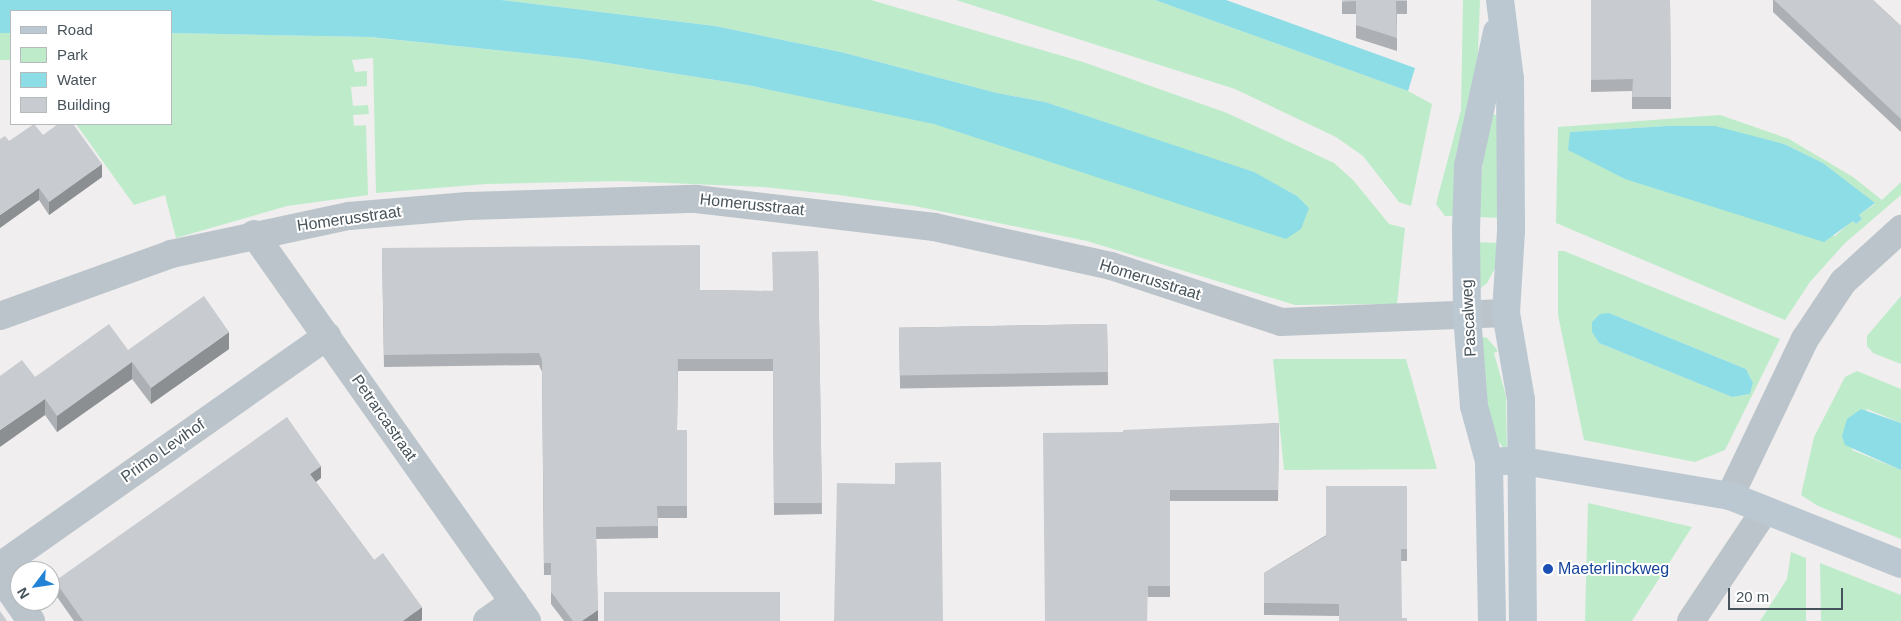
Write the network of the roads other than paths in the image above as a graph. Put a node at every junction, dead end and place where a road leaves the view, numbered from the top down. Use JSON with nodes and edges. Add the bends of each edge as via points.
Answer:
{"nodes":[{"id":1,"x":1500,"y":8,"type":"edge"},
{"id":2,"x":1901,"y":230,"type":"edge"},
{"id":3,"x":254,"y":234,"type":"junction"},
{"id":4,"x":1506,"y":313,"type":"junction"},
{"id":5,"x":1467,"y":314,"type":"junction"},
{"id":6,"x":0,"y":316,"type":"edge"},
{"id":7,"x":327,"y":336,"type":"junction"},
{"id":8,"x":1523,"y":460,"type":"junction"},
{"id":9,"x":1489,"y":461,"type":"junction"},
{"id":10,"x":1730,"y":496,"type":"junction"},
{"id":11,"x":1766,"y":510,"type":"junction"},
{"id":12,"x":1901,"y":564,"type":"edge"},
{"id":13,"x":0,"y":566,"type":"edge"},
{"id":14,"x":0,"y":576,"type":"edge"},
{"id":15,"x":521,"y":612,"type":"edge"},
{"id":16,"x":30,"y":621,"type":"edge"},
{"id":17,"x":487,"y":621,"type":"edge"},
{"id":18,"x":1492,"y":621,"type":"edge"},
{"id":19,"x":1523,"y":621,"type":"edge"},
{"id":20,"x":1691,"y":621,"type":"edge"}],
"edges":[{"from":1,"to":4,"type":"street","name":"Pascalweg","via":[[1510,79],[1511,231]]},
{"from":1,"to":5,"type":"street","name":"Pascalweg","via":[[1468,166]]},
{"from":2,"to":10,"type":"street","via":[[1843,282],[1805,339]]},
{"from":3,"to":5,"type":"street","name":"Homerusstraat","via":[[349,216],[458,207],[696,199],[934,227],[1111,266],[1281,322]]},
{"from":3,"to":6,"type":"street","name":"Homerusstraat","via":[[171,254]]},
{"from":3,"to":7,"type":"street","name":"Petrarcastraat"},
{"from":4,"to":5,"type":"street","name":"Homerusstraat"},
{"from":4,"to":8,"type":"street","name":"Pascalweg","via":[[1521,400]]},
{"from":5,"to":9,"type":"street","name":"Pascalweg","via":[[1474,406]]},
{"from":7,"to":13,"type":"street","name":"Primo Levihof"},
{"from":7,"to":15,"type":"street","name":"Petrarcastraat"},
{"from":8,"to":9,"type":"street"},
{"from":8,"to":10,"type":"street"},
{"from":8,"to":19,"type":"street","name":"Pascalweg"},
{"from":9,"to":18,"type":"street","name":"Pascalweg"},
{"from":10,"to":11,"type":"street"},
{"from":11,"to":12,"type":"street"},
{"from":11,"to":20,"type":"street"},
{"from":14,"to":16,"type":"street"},
{"from":15,"to":17,"type":"street","name":"Petrarcastraat"}]}
